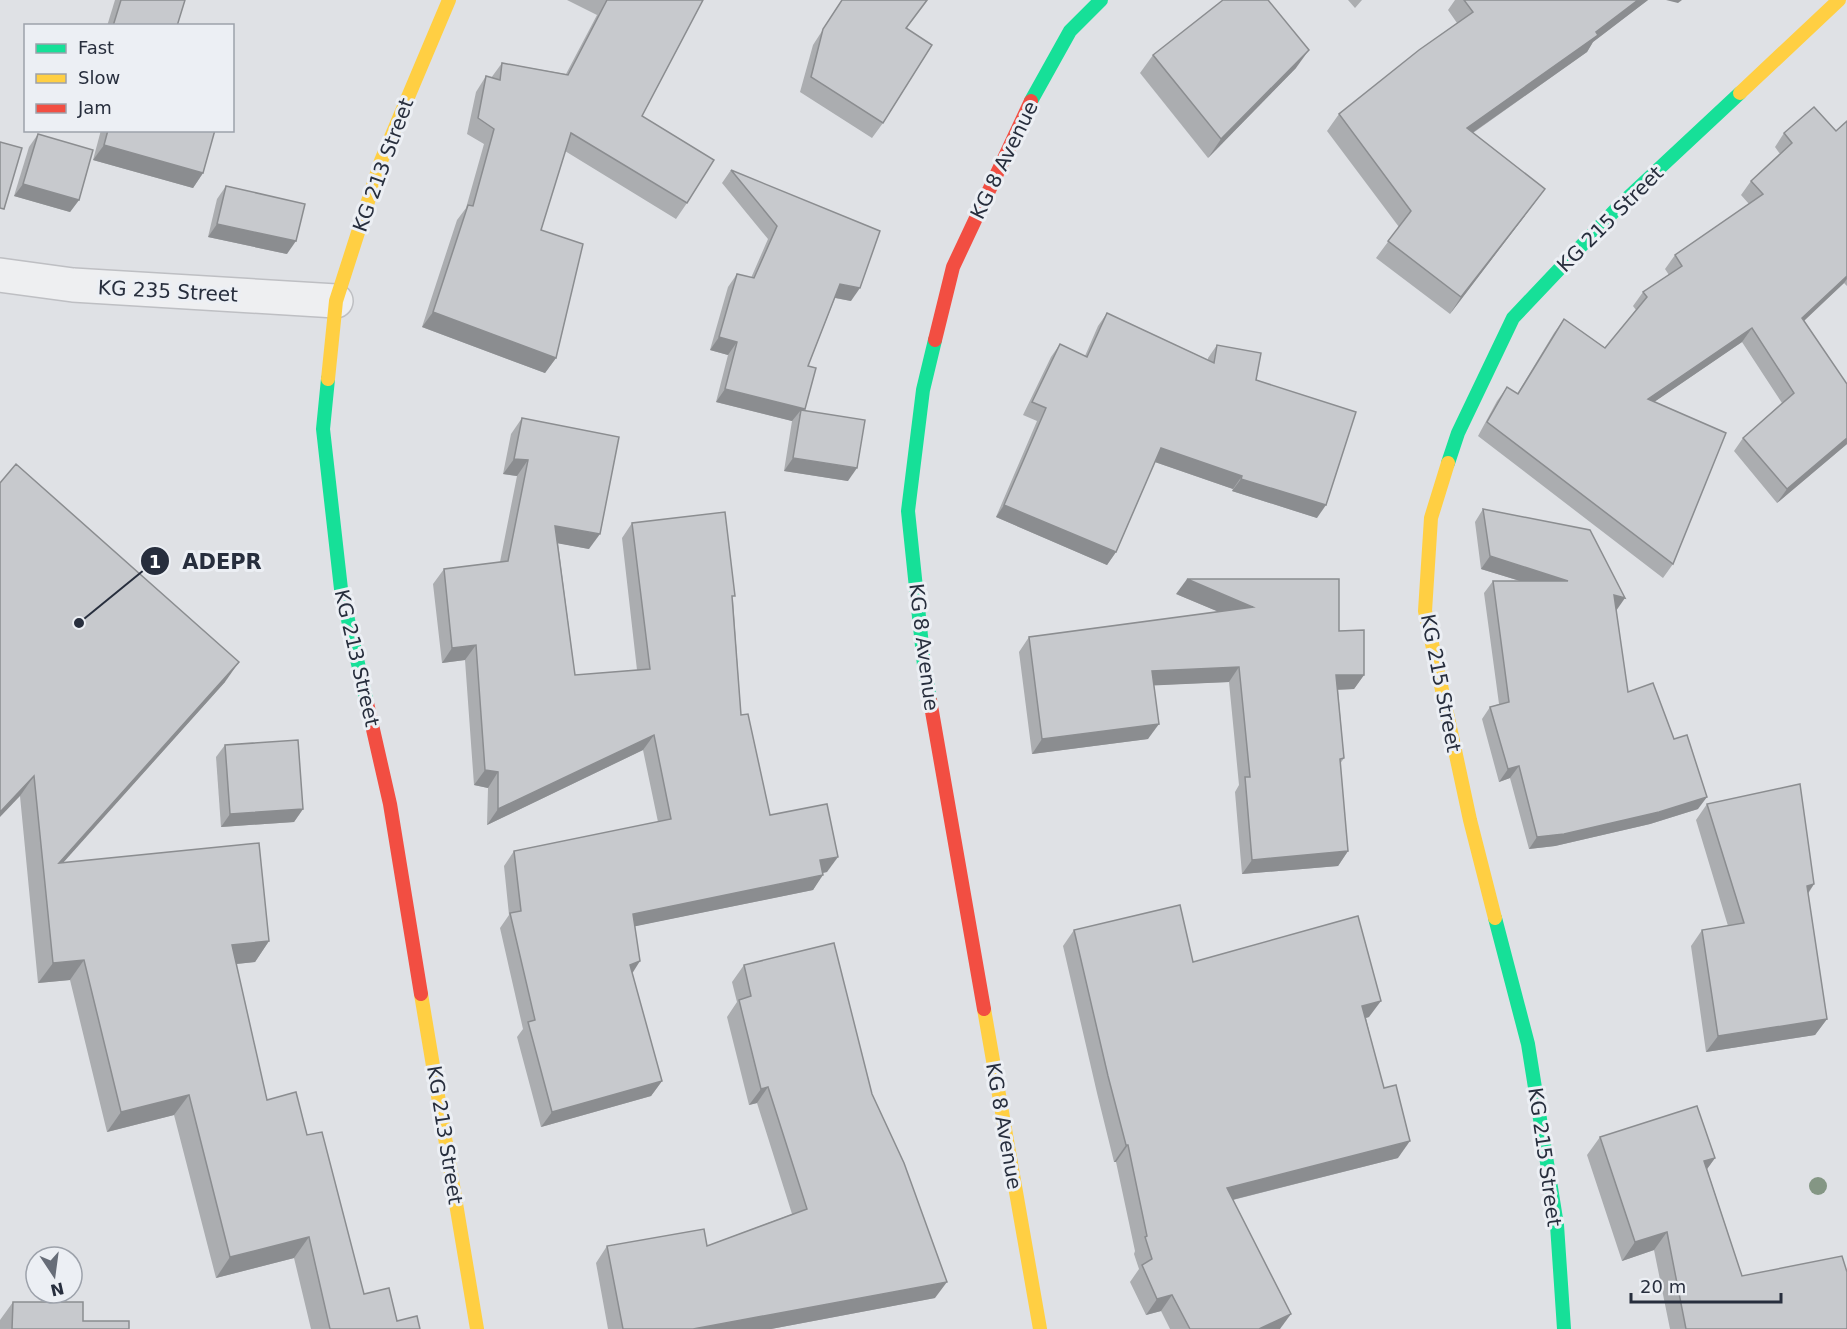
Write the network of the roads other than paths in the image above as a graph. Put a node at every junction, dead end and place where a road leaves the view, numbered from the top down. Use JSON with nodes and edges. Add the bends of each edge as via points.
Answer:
{"nodes":[{"id":1,"x":449,"y":0,"type":"edge"},
{"id":2,"x":1101,"y":0,"type":"edge"},
{"id":3,"x":1839,"y":0,"type":"edge"},
{"id":4,"x":0,"y":275,"type":"edge"},
{"id":5,"x":336,"y":301,"type":"junction"},
{"id":6,"x":477,"y":1329,"type":"edge"},
{"id":7,"x":1040,"y":1329,"type":"edge"},
{"id":8,"x":1564,"y":1329,"type":"edge"}],
"edges":[{"from":1,"to":5,"type":"street","name":"KG 213 Street","via":[[381,161]]},
{"from":2,"to":7,"type":"street","name":"KG 8 Avenue","via":[[1071,31],[1022,117],[953,267],[923,390],[908,511],[924,665]]},
{"from":3,"to":8,"type":"street","name":"KG 215 Street","via":[[1620,205],[1513,318],[1458,432],[1431,518],[1425,611],[1470,820],[1528,1044],[1557,1225]]},
{"from":4,"to":5,"type":"street","name":"KG 235 Street","via":[[73,285]]},
{"from":5,"to":6,"type":"street","name":"KG 213 Street","via":[[323,429],[341,589],[390,804]]}]}
